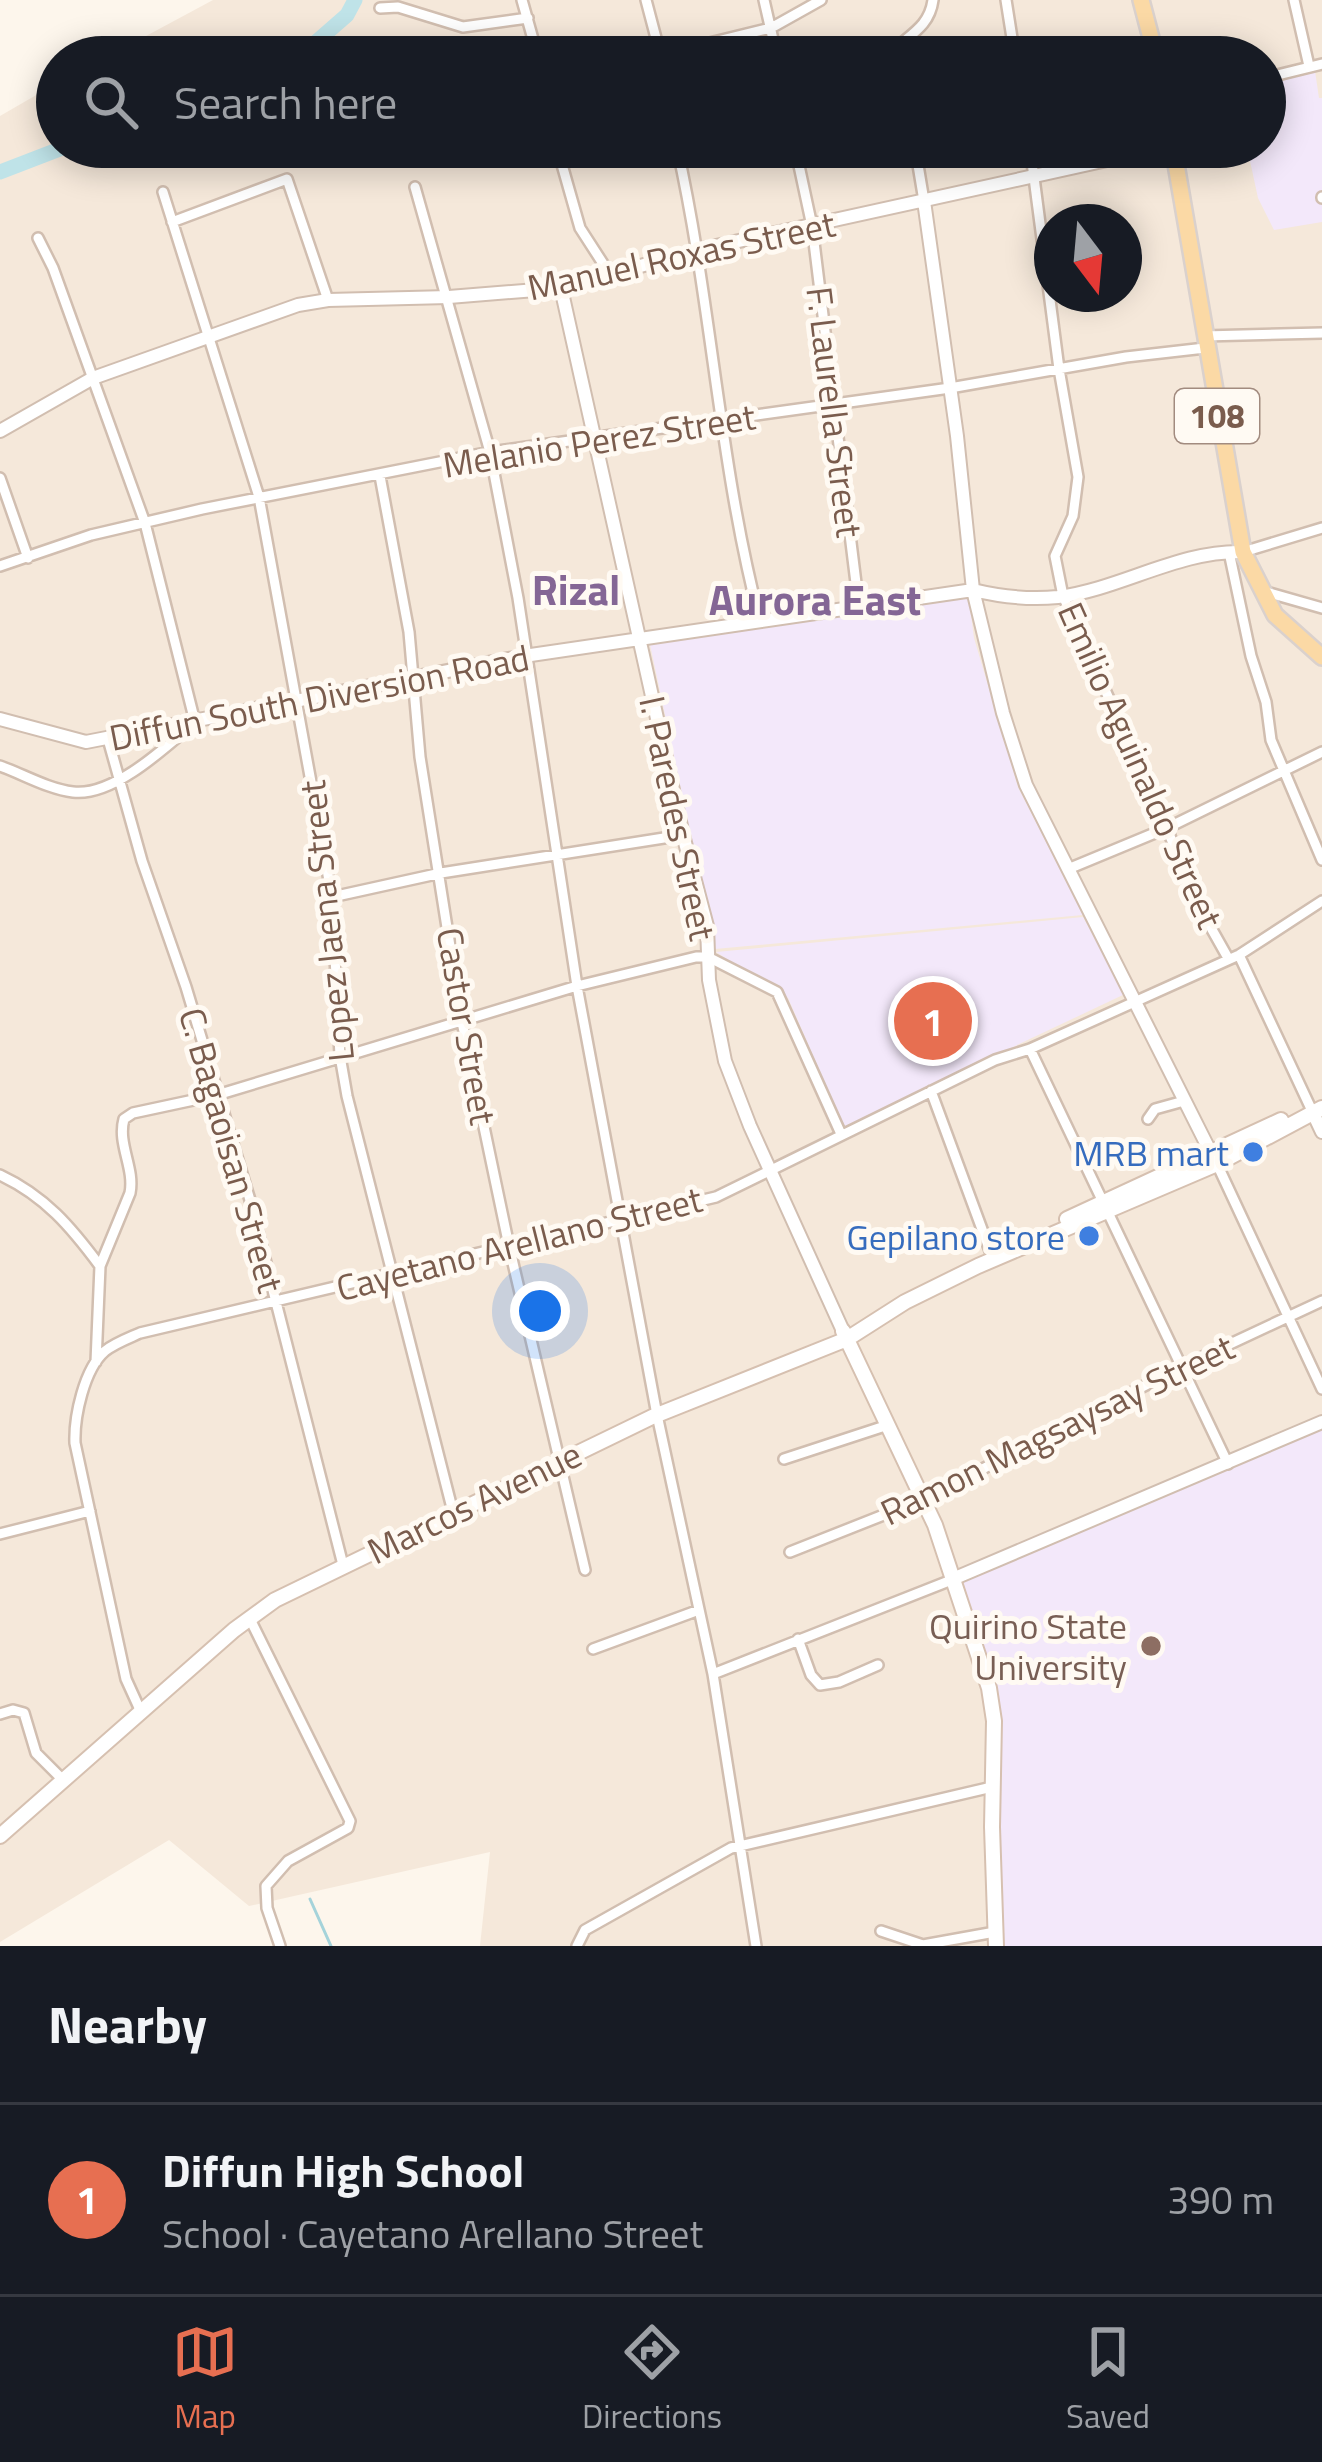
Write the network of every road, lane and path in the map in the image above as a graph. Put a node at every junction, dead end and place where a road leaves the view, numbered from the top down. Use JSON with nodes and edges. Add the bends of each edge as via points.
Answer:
{"nodes":[{"id":1,"x":522,"y":0,"type":"edge"},
{"id":2,"x":646,"y":0,"type":"edge"},
{"id":3,"x":764,"y":0,"type":"edge"},
{"id":4,"x":821,"y":0,"type":"edge"},
{"id":5,"x":933,"y":0,"type":"edge"},
{"id":6,"x":1006,"y":0,"type":"edge"},
{"id":7,"x":1141,"y":0,"type":"edge"},
{"id":8,"x":1294,"y":0,"type":"edge"},
{"id":9,"x":380,"y":8,"type":"dead end"},
{"id":10,"x":528,"y":18,"type":"junction"},
{"id":11,"x":771,"y":28,"type":"junction"},
{"id":12,"x":533,"y":36,"type":"edge"},
{"id":13,"x":654,"y":36,"type":"edge"},
{"id":14,"x":739,"y":36,"type":"edge"},
{"id":15,"x":773,"y":36,"type":"edge"},
{"id":16,"x":910,"y":36,"type":"edge"},
{"id":17,"x":1012,"y":36,"type":"edge"},
{"id":18,"x":1150,"y":36,"type":"edge"},
{"id":19,"x":1322,"y":64,"type":"edge"},
{"id":20,"x":1309,"y":67,"type":"junction"},
{"id":21,"x":1286,"y":73,"type":"edge"},
{"id":22,"x":563,"y":168,"type":"edge"},
{"id":23,"x":681,"y":168,"type":"edge"},
{"id":24,"x":800,"y":168,"type":"edge"},
{"id":25,"x":918,"y":168,"type":"edge"},
{"id":26,"x":1033,"y":168,"type":"edge"},
{"id":27,"x":1068,"y":168,"type":"edge"},
{"id":28,"x":1173,"y":168,"type":"edge"},
{"id":29,"x":1034,"y":175,"type":"junction"},
{"id":30,"x":415,"y":187,"type":"dead end"},
{"id":31,"x":163,"y":192,"type":"dead end"},
{"id":32,"x":924,"y":201,"type":"junction"},
{"id":33,"x":172,"y":223,"type":"junction"},
{"id":34,"x":812,"y":226,"type":"junction"},
{"id":35,"x":38,"y":238,"type":"dead end"},
{"id":36,"x":698,"y":250,"type":"junction"},
{"id":37,"x":611,"y":276,"type":"junction"},
{"id":38,"x":561,"y":288,"type":"junction"},
{"id":39,"x":449,"y":298,"type":"junction"},
{"id":40,"x":328,"y":299,"type":"junction"},
{"id":41,"x":1322,"y":333,"type":"edge"},
{"id":42,"x":208,"y":336,"type":"junction"},
{"id":43,"x":1204,"y":342,"type":"junction"},
{"id":44,"x":1059,"y":369,"type":"junction"},
{"id":45,"x":93,"y":378,"type":"junction"},
{"id":46,"x":950,"y":388,"type":"junction"},
{"id":47,"x":835,"y":405,"type":"junction"},
{"id":48,"x":721,"y":420,"type":"junction"},
{"id":49,"x":0,"y":431,"type":"edge"},
{"id":50,"x":595,"y":437,"type":"junction"},
{"id":51,"x":490,"y":452,"type":"junction"},
{"id":52,"x":380,"y":476,"type":"junction"},
{"id":53,"x":0,"y":478,"type":"edge"},
{"id":54,"x":260,"y":496,"type":"junction"},
{"id":55,"x":145,"y":523,"type":"junction"},
{"id":56,"x":1322,"y":528,"type":"edge"},
{"id":57,"x":1236,"y":552,"type":"junction"},
{"id":58,"x":28,"y":558,"type":"junction"},
{"id":59,"x":0,"y":566,"type":"edge"},
{"id":60,"x":973,"y":590,"type":"junction"},
{"id":61,"x":1261,"y":591,"type":"junction"},
{"id":62,"x":1063,"y":596,"type":"junction"},
{"id":63,"x":862,"y":605,"type":"junction"},
{"id":64,"x":1322,"y":608,"type":"edge"},
{"id":65,"x":760,"y":621,"type":"junction"},
{"id":66,"x":640,"y":638,"type":"junction"},
{"id":67,"x":524,"y":656,"type":"junction"},
{"id":68,"x":1322,"y":658,"type":"edge"},
{"id":69,"x":414,"y":676,"type":"junction"},
{"id":70,"x":298,"y":699,"type":"junction"},
{"id":71,"x":0,"y":719,"type":"edge"},
{"id":72,"x":195,"y":722,"type":"junction"},
{"id":73,"x":108,"y":739,"type":"junction"},
{"id":74,"x":1322,"y":752,"type":"edge"},
{"id":75,"x":0,"y":766,"type":"edge"},
{"id":76,"x":1282,"y":772,"type":"junction"},
{"id":77,"x":118,"y":782,"type":"junction"},
{"id":78,"x":1167,"y":827,"type":"junction"},
{"id":79,"x":682,"y":835,"type":"junction"},
{"id":80,"x":557,"y":856,"type":"junction"},
{"id":81,"x":1322,"y":860,"type":"edge"},
{"id":82,"x":1068,"y":869,"type":"junction"},
{"id":83,"x":441,"y":873,"type":"junction"},
{"id":84,"x":332,"y":897,"type":"junction"},
{"id":85,"x":1322,"y":901,"type":"edge"},
{"id":86,"x":1234,"y":956,"type":"junction"},
{"id":87,"x":708,"y":957,"type":"junction"},
{"id":88,"x":1270,"y":983,"type":"dead end"},
{"id":89,"x":577,"y":986,"type":"junction"},
{"id":90,"x":1259,"y":994,"type":"junction"},
{"id":91,"x":1132,"y":1001,"type":"junction"},
{"id":92,"x":1272,"y":1005,"type":"dead end"},
{"id":93,"x":462,"y":1022,"type":"junction"},
{"id":94,"x":1030,"y":1048,"type":"junction"},
{"id":95,"x":340,"y":1056,"type":"junction"},
{"id":96,"x":931,"y":1091,"type":"junction"},
{"id":97,"x":217,"y":1096,"type":"junction"},
{"id":98,"x":1184,"y":1101,"type":"junction"},
{"id":99,"x":1317,"y":1106,"type":"edge"},
{"id":100,"x":1148,"y":1119,"type":"dead end"},
{"id":101,"x":1322,"y":1132,"type":"edge"},
{"id":102,"x":841,"y":1134,"type":"junction"},
{"id":103,"x":1215,"y":1159,"type":"junction"},
{"id":104,"x":772,"y":1168,"type":"junction"},
{"id":105,"x":0,"y":1175,"type":"edge"},
{"id":106,"x":1108,"y":1208,"type":"junction"},
{"id":107,"x":619,"y":1219,"type":"junction"},
{"id":108,"x":509,"y":1246,"type":"junction"},
{"id":109,"x":992,"y":1256,"type":"junction"},
{"id":110,"x":100,"y":1266,"type":"junction"},
{"id":111,"x":392,"y":1272,"type":"junction"},
{"id":112,"x":1322,"y":1301,"type":"edge"},
{"id":113,"x":276,"y":1303,"type":"junction"},
{"id":114,"x":1289,"y":1317,"type":"junction"},
{"id":115,"x":842,"y":1337,"type":"junction"},
{"id":116,"x":96,"y":1362,"type":"junction"},
{"id":117,"x":1183,"y":1366,"type":"junction"},
{"id":118,"x":1322,"y":1389,"type":"edge"},
{"id":119,"x":656,"y":1415,"type":"junction"},
{"id":120,"x":1322,"y":1422,"type":"edge"},
{"id":121,"x":888,"y":1425,"type":"junction"},
{"id":122,"x":784,"y":1459,"type":"dead end"},
{"id":123,"x":558,"y":1462,"type":"junction"},
{"id":124,"x":1228,"y":1464,"type":"junction"},
{"id":125,"x":923,"y":1499,"type":"junction"},
{"id":126,"x":90,"y":1511,"type":"junction"},
{"id":127,"x":453,"y":1512,"type":"junction"},
{"id":128,"x":0,"y":1534,"type":"edge"},
{"id":129,"x":790,"y":1552,"type":"dead end"},
{"id":130,"x":344,"y":1565,"type":"junction"},
{"id":131,"x":585,"y":1570,"type":"dead end"},
{"id":132,"x":956,"y":1578,"type":"junction"},
{"id":133,"x":699,"y":1610,"type":"junction"},
{"id":134,"x":249,"y":1617,"type":"junction"},
{"id":135,"x":798,"y":1640,"type":"junction"},
{"id":136,"x":593,"y":1649,"type":"dead end"},
{"id":137,"x":878,"y":1665,"type":"dead end"},
{"id":138,"x":713,"y":1674,"type":"junction"},
{"id":139,"x":140,"y":1712,"type":"junction"},
{"id":140,"x":0,"y":1714,"type":"edge"},
{"id":141,"x":63,"y":1780,"type":"junction"},
{"id":142,"x":992,"y":1787,"type":"junction"},
{"id":143,"x":0,"y":1836,"type":"edge"},
{"id":144,"x":741,"y":1846,"type":"junction"},
{"id":145,"x":880,"y":1931,"type":"dead end"},
{"id":146,"x":996,"y":1939,"type":"edge"},
{"id":147,"x":280,"y":1946,"type":"edge"},
{"id":148,"x":577,"y":1946,"type":"edge"},
{"id":149,"x":756,"y":1946,"type":"edge"}],
"edges":[{"from":1,"to":10,"type":"street"},
{"from":2,"to":13,"type":"street"},
{"from":3,"to":11,"type":"street"},
{"from":4,"to":11,"type":"street"},
{"from":5,"to":16,"type":"street","via":[[931,15]]},
{"from":6,"to":17,"type":"street"},
{"from":7,"to":18,"type":"main road"},
{"from":8,"to":20,"type":"street"},
{"from":9,"to":10,"type":"street","via":[[463,27]]},
{"from":10,"to":12,"type":"street"},
{"from":11,"to":14,"type":"street"},
{"from":11,"to":15,"type":"street"},
{"from":19,"to":20,"type":"street"},
{"from":20,"to":21,"type":"street"},
{"from":22,"to":37,"type":"street","via":[[580,228]]},
{"from":23,"to":36,"type":"street"},
{"from":24,"to":34,"type":"street","name":"F. Laurella Street"},
{"from":25,"to":32,"type":"street"},
{"from":26,"to":29,"type":"street","name":"Emilio Aguinaldo Street"},
{"from":27,"to":29,"type":"street","name":"Manuel Roxas Street"},
{"from":28,"to":43,"type":"main road","number":"108"},
{"from":29,"to":32,"type":"street","name":"Manuel Roxas Street"},
{"from":29,"to":44,"type":"street","name":"Emilio Aguinaldo Street"},
{"from":30,"to":39,"type":"street"},
{"from":31,"to":33,"type":"street","name":"Lopez Jaena Street"},
{"from":32,"to":34,"type":"street","name":"Manuel Roxas Street"},
{"from":32,"to":46,"type":"street"},
{"from":33,"to":40,"type":"street","via":[[286,179]]},
{"from":33,"to":42,"type":"street","name":"Lopez Jaena Street"},
{"from":34,"to":36,"type":"street","name":"Manuel Roxas Street"},
{"from":34,"to":47,"type":"street","name":"F. Laurella Street"},
{"from":35,"to":45,"type":"street"},
{"from":36,"to":37,"type":"street","name":"Manuel Roxas Street"},
{"from":36,"to":48,"type":"street"},
{"from":37,"to":38,"type":"street","name":"Manuel Roxas Street"},
{"from":38,"to":39,"type":"street","name":"Manuel Roxas Street"},
{"from":38,"to":50,"type":"street","name":"I. Paredes Street"},
{"from":39,"to":40,"type":"street","name":"Manuel Roxas Street"},
{"from":39,"to":51,"type":"street"},
{"from":40,"to":42,"type":"street","name":"Manuel Roxas Street"},
{"from":41,"to":43,"type":"street","name":"Melanio Perez Street"},
{"from":42,"to":45,"type":"street","name":"Manuel Roxas Street"},
{"from":42,"to":54,"type":"street","name":"Lopez Jaena Street"},
{"from":43,"to":44,"type":"street","name":"Melanio Perez Street"},
{"from":43,"to":57,"type":"main road","number":"108"},
{"from":44,"to":46,"type":"street","name":"Melanio Perez Street"},
{"from":44,"to":62,"type":"street","name":"Emilio Aguinaldo Street","via":[[1078,476],[1073,516],[1055,556]]},
{"from":45,"to":49,"type":"street","name":"Manuel Roxas Street"},
{"from":45,"to":55,"type":"street"},
{"from":46,"to":47,"type":"street","name":"Melanio Perez Street"},
{"from":46,"to":60,"type":"street"},
{"from":47,"to":48,"type":"street","name":"Melanio Perez Street"},
{"from":47,"to":63,"type":"street","name":"F. Laurella Street"},
{"from":48,"to":50,"type":"street","name":"Melanio Perez Street"},
{"from":48,"to":65,"type":"street"},
{"from":50,"to":51,"type":"street","name":"Melanio Perez Street"},
{"from":50,"to":66,"type":"street","name":"I. Paredes Street"},
{"from":51,"to":52,"type":"street","name":"Melanio Perez Street"},
{"from":51,"to":67,"type":"street"},
{"from":52,"to":54,"type":"street","name":"Melanio Perez Street"},
{"from":52,"to":69,"type":"street","name":"Castor Street"},
{"from":53,"to":58,"type":"street"},
{"from":54,"to":55,"type":"street","name":"Melanio Perez Street"},
{"from":54,"to":70,"type":"street","name":"Lopez Jaena Street"},
{"from":55,"to":58,"type":"street","name":"Melanio Perez Street"},
{"from":55,"to":72,"type":"street"},
{"from":56,"to":57,"type":"street"},
{"from":57,"to":61,"type":"main road","number":"108"},
{"from":57,"to":62,"type":"street","name":"Diffun South Diversion Road"},
{"from":57,"to":76,"type":"street","via":[[1251,656]]},
{"from":58,"to":59,"type":"street","name":"Melanio Perez Street"},
{"from":60,"to":62,"type":"street","name":"Diffun South Diversion Road"},
{"from":60,"to":63,"type":"street","name":"Diffun South Diversion Road"},
{"from":60,"to":82,"type":"street","via":[[1026,785]]},
{"from":61,"to":64,"type":"street"},
{"from":61,"to":68,"type":"main road","number":"108"},
{"from":62,"to":78,"type":"street","name":"Emilio Aguinaldo Street"},
{"from":63,"to":65,"type":"street","name":"Diffun South Diversion Road"},
{"from":65,"to":66,"type":"street","name":"Diffun South Diversion Road"},
{"from":66,"to":67,"type":"street","name":"Diffun South Diversion Road"},
{"from":66,"to":79,"type":"street","name":"I. Paredes Street"},
{"from":67,"to":69,"type":"street","name":"Diffun South Diversion Road"},
{"from":67,"to":80,"type":"street"},
{"from":69,"to":70,"type":"street","name":"Diffun South Diversion Road"},
{"from":69,"to":83,"type":"street","name":"Castor Street"},
{"from":70,"to":72,"type":"street","name":"Diffun South Diversion Road"},
{"from":70,"to":84,"type":"street","name":"Lopez Jaena Street"},
{"from":71,"to":73,"type":"street","name":"Diffun South Diversion Road","via":[[74,742]]},
{"from":72,"to":73,"type":"street","name":"Diffun South Diversion Road"},
{"from":72,"to":77,"type":"street"},
{"from":73,"to":77,"type":"street","name":"C. Bagaoisan Street"},
{"from":74,"to":76,"type":"street"},
{"from":75,"to":77,"type":"street","via":[[66,791]]},
{"from":76,"to":78,"type":"street"},
{"from":76,"to":81,"type":"street"},
{"from":77,"to":97,"type":"street","name":"C. Bagaoisan Street"},
{"from":78,"to":82,"type":"street"},
{"from":78,"to":86,"type":"street","name":"Emilio Aguinaldo Street","via":[[1192,894]]},
{"from":79,"to":80,"type":"street"},
{"from":79,"to":87,"type":"street","name":"I. Paredes Street"},
{"from":80,"to":83,"type":"street"},
{"from":80,"to":89,"type":"street"},
{"from":82,"to":91,"type":"street"},
{"from":83,"to":84,"type":"street"},
{"from":83,"to":93,"type":"street","name":"Castor Street"},
{"from":84,"to":95,"type":"street","name":"Lopez Jaena Street"},
{"from":85,"to":86,"type":"street","name":"Cayetano Arellano Street"},
{"from":86,"to":90,"type":"street","name":"Emilio Aguinaldo Street"},
{"from":86,"to":91,"type":"street","name":"Cayetano Arellano Street"},
{"from":87,"to":89,"type":"street"},
{"from":87,"to":102,"type":"street","via":[[778,992]]},
{"from":87,"to":104,"type":"street","name":"I. Paredes Street","via":[[725,1060]]},
{"from":88,"to":90,"type":"street"},
{"from":89,"to":93,"type":"street"},
{"from":89,"to":107,"type":"street"},
{"from":90,"to":92,"type":"street"},
{"from":90,"to":99,"type":"street","name":"Emilio Aguinaldo Street"},
{"from":91,"to":94,"type":"street","name":"Cayetano Arellano Street"},
{"from":91,"to":98,"type":"street"},
{"from":93,"to":95,"type":"street"},
{"from":93,"to":108,"type":"street","name":"Castor Street"},
{"from":94,"to":96,"type":"street","name":"Cayetano Arellano Street"},
{"from":94,"to":106,"type":"street"},
{"from":95,"to":97,"type":"street"},
{"from":95,"to":111,"type":"street","name":"Lopez Jaena Street"},
{"from":96,"to":102,"type":"street","name":"Cayetano Arellano Street"},
{"from":96,"to":109,"type":"street"},
{"from":97,"to":110,"type":"street","via":[[124,1119],[132,1182]]},
{"from":97,"to":113,"type":"street","name":"C. Bagaoisan Street"},
{"from":98,"to":100,"type":"street"},
{"from":98,"to":103,"type":"street"},
{"from":99,"to":101,"type":"street","name":"Emilio Aguinaldo Street"},
{"from":99,"to":103,"type":"main road","name":"Marcos Avenue"},
{"from":102,"to":104,"type":"street","name":"Cayetano Arellano Street"},
{"from":103,"to":106,"type":"main road","name":"Marcos Avenue"},
{"from":103,"to":114,"type":"street"},
{"from":104,"to":107,"type":"street","name":"Cayetano Arellano Street","via":[[716,1197]]},
{"from":104,"to":115,"type":"street","name":"I. Paredes Street"},
{"from":105,"to":110,"type":"street","via":[[51,1206]]},
{"from":106,"to":109,"type":"main road","name":"Marcos Avenue"},
{"from":106,"to":117,"type":"street"},
{"from":107,"to":108,"type":"street","name":"Cayetano Arellano Street"},
{"from":107,"to":119,"type":"street"},
{"from":108,"to":111,"type":"street","name":"Cayetano Arellano Street"},
{"from":108,"to":123,"type":"street","name":"Castor Street"},
{"from":109,"to":115,"type":"main road","name":"Marcos Avenue"},
{"from":110,"to":116,"type":"street"},
{"from":111,"to":113,"type":"street","name":"Cayetano Arellano Street"},
{"from":111,"to":127,"type":"street","name":"Lopez Jaena Street"},
{"from":112,"to":114,"type":"street","name":"Ramon Magsaysay Street"},
{"from":113,"to":116,"type":"street","name":"Cayetano Arellano Street","via":[[140,1333]]},
{"from":113,"to":130,"type":"street","name":"C. Bagaoisan Street"},
{"from":114,"to":117,"type":"street","name":"Ramon Magsaysay Street"},
{"from":114,"to":118,"type":"street"},
{"from":115,"to":119,"type":"main road","name":"Marcos Avenue"},
{"from":115,"to":121,"type":"main road"},
{"from":116,"to":126,"type":"street","via":[[75,1426]]},
{"from":117,"to":124,"type":"street"},
{"from":117,"to":125,"type":"street","name":"Ramon Magsaysay Street"},
{"from":119,"to":123,"type":"main road","name":"Marcos Avenue"},
{"from":119,"to":133,"type":"street"},
{"from":120,"to":124,"type":"street"},
{"from":121,"to":122,"type":"street"},
{"from":121,"to":125,"type":"main road"},
{"from":123,"to":127,"type":"main road","name":"Marcos Avenue"},
{"from":123,"to":131,"type":"street","name":"Castor Street"},
{"from":124,"to":132,"type":"street"},
{"from":125,"to":129,"type":"street","name":"Ramon Magsaysay Street"},
{"from":125,"to":132,"type":"main road"},
{"from":126,"to":128,"type":"street"},
{"from":126,"to":139,"type":"street"},
{"from":127,"to":130,"type":"main road","name":"Marcos Avenue"},
{"from":130,"to":134,"type":"main road","name":"Marcos Avenue"},
{"from":132,"to":135,"type":"street"},
{"from":132,"to":142,"type":"main road","via":[[989,1688]]},
{"from":133,"to":136,"type":"street"},
{"from":133,"to":138,"type":"street"},
{"from":134,"to":139,"type":"main road","name":"Marcos Avenue"},
{"from":134,"to":147,"type":"street","via":[[350,1821],[288,1861],[266,1886]]},
{"from":135,"to":137,"type":"street","via":[[820,1685]]},
{"from":135,"to":138,"type":"street"},
{"from":138,"to":144,"type":"street"},
{"from":139,"to":141,"type":"main road","name":"Marcos Avenue"},
{"from":140,"to":141,"type":"street","via":[[24,1713],[36,1753]]},
{"from":141,"to":143,"type":"main road","name":"Marcos Avenue"},
{"from":142,"to":144,"type":"street"},
{"from":142,"to":146,"type":"main road"},
{"from":144,"to":148,"type":"street","via":[[602,1919]]},
{"from":144,"to":149,"type":"street"},
{"from":145,"to":146,"type":"street","via":[[923,1945]]}]}
